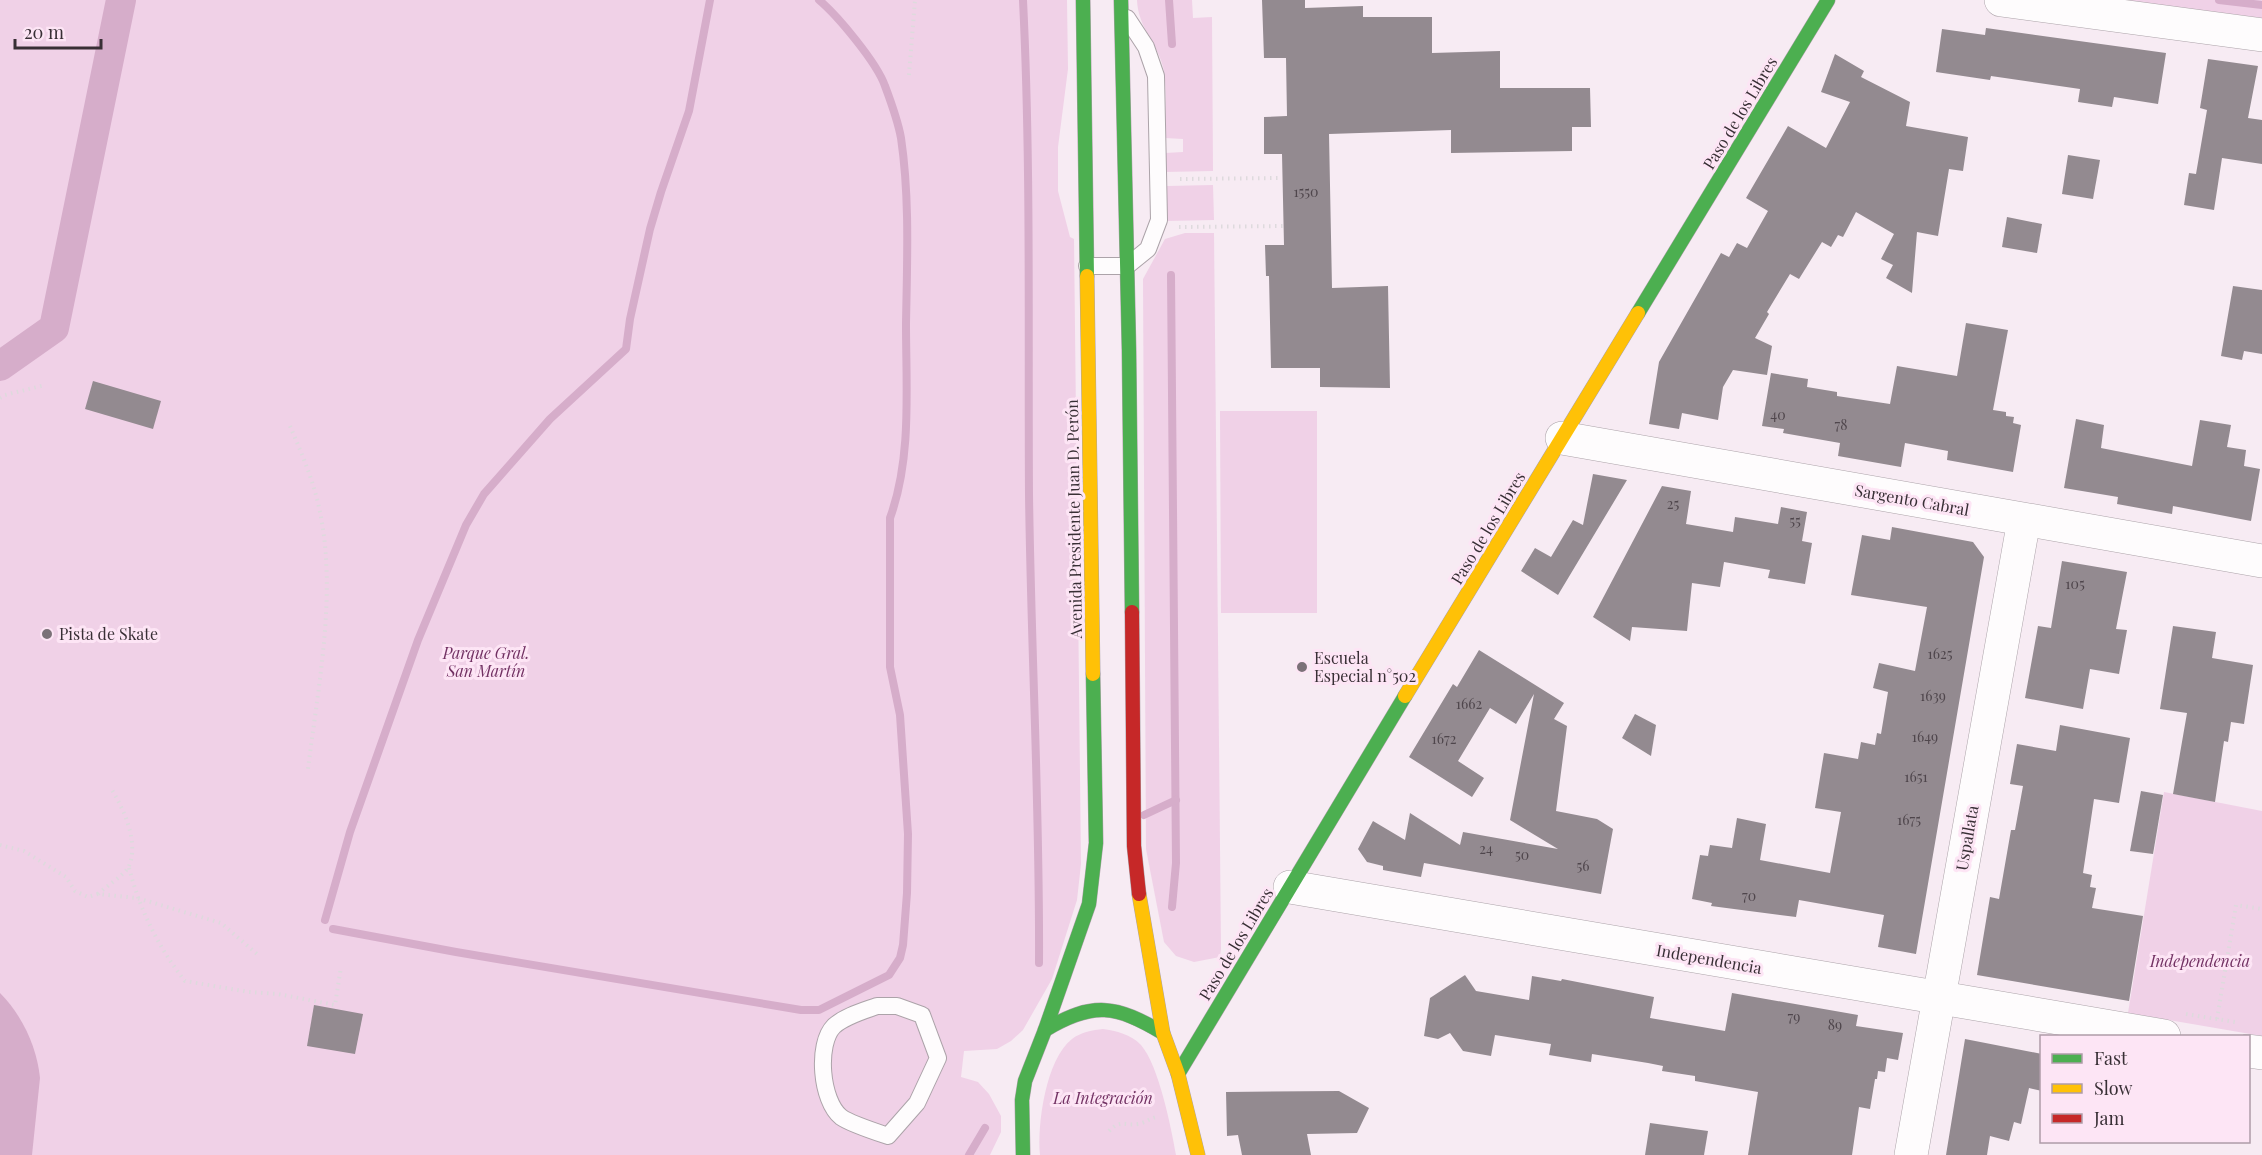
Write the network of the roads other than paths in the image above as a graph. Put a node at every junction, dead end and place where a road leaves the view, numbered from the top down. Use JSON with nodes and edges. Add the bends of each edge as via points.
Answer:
{"nodes":[{"id":1,"x":1083,"y":0,"type":"edge"},
{"id":2,"x":1828,"y":0,"type":"edge"},
{"id":3,"x":2001,"y":0,"type":"edge"},
{"id":4,"x":1121,"y":5,"type":"edge"},
{"id":5,"x":2262,"y":35,"type":"edge"},
{"id":6,"x":1087,"y":266,"type":"junction"},
{"id":7,"x":1127,"y":266,"type":"junction"},
{"id":8,"x":1562,"y":438,"type":"junction"},
{"id":9,"x":2024,"y":520,"type":"junction"},
{"id":10,"x":2262,"y":561,"type":"edge"},
{"id":11,"x":1290,"y":886,"type":"junction"},
{"id":12,"x":1939,"y":998,"type":"junction"},
{"id":13,"x":922,"y":1016,"type":"joint"},
{"id":14,"x":2175,"y":1025,"type":"edge"},
{"id":15,"x":1046,"y":1030,"type":"junction"},
{"id":16,"x":1163,"y":1033,"type":"junction"},
{"id":17,"x":2250,"y":1042,"type":"edge"},
{"id":18,"x":2262,"y":1053,"type":"edge"},
{"id":19,"x":1178,"y":1074,"type":"junction"},
{"id":20,"x":1022,"y":1132,"type":"junction"},
{"id":21,"x":1007,"y":1155,"type":"edge"},
{"id":22,"x":1023,"y":1155,"type":"edge"},
{"id":23,"x":1198,"y":1155,"type":"edge"},
{"id":24,"x":1911,"y":1155,"type":"edge"}],
"edges":[{"from":1,"to":6,"type":"main road","name":"Avenida Presidente Juan D. Perón"},
{"from":2,"to":8,"type":"main road","name":"Paso de los Libres"},
{"from":3,"to":5,"type":"street"},
{"from":4,"to":7,"type":"main road"},
{"from":4,"to":7,"type":"lane","via":[[1146,47],[1156,76],[1157,228],[1148,249]]},
{"from":6,"to":7,"type":"lane"},
{"from":6,"to":15,"type":"main road","name":"Avenida Presidente Juan D. Perón","via":[[1096,843],[1089,904]]},
{"from":7,"to":16,"type":"main road","via":[[1134,846]]},
{"from":8,"to":9,"type":"street","name":"Sargento Cabral"},
{"from":8,"to":11,"type":"main road","name":"Paso de los Libres"},
{"from":9,"to":10,"type":"street","name":"Sargento Cabral"},
{"from":9,"to":12,"type":"street","name":"Uspallata"},
{"from":11,"to":12,"type":"street","name":"Independencia"},
{"from":11,"to":19,"type":"main road","name":"Paso de los Libres"},
{"from":12,"to":14,"type":"street","name":"Independencia"},
{"from":12,"to":24,"type":"street","name":"Uspallata"},
{"from":13,"to":13,"type":"lane","via":[[897,1006],[876,1006],[834,1026],[824,1046],[822,1071],[828,1096],[840,1116],[888,1136],[916,1103],[938,1058]]},
{"from":15,"to":16,"type":"main road","via":[[1077,1013],[1106,1009],[1133,1016]]},
{"from":15,"to":20,"type":"main road","name":"Avenida Presidente Juan D. Perón","via":[[1025,1081]]},
{"from":16,"to":19,"type":"main road"},
{"from":17,"to":18,"type":"street"},
{"from":19,"to":23,"type":"main road"},
{"from":20,"to":21,"type":"main road"},
{"from":20,"to":22,"type":"main road","name":"Avenida Presidente Juan D. Perón"}]}
